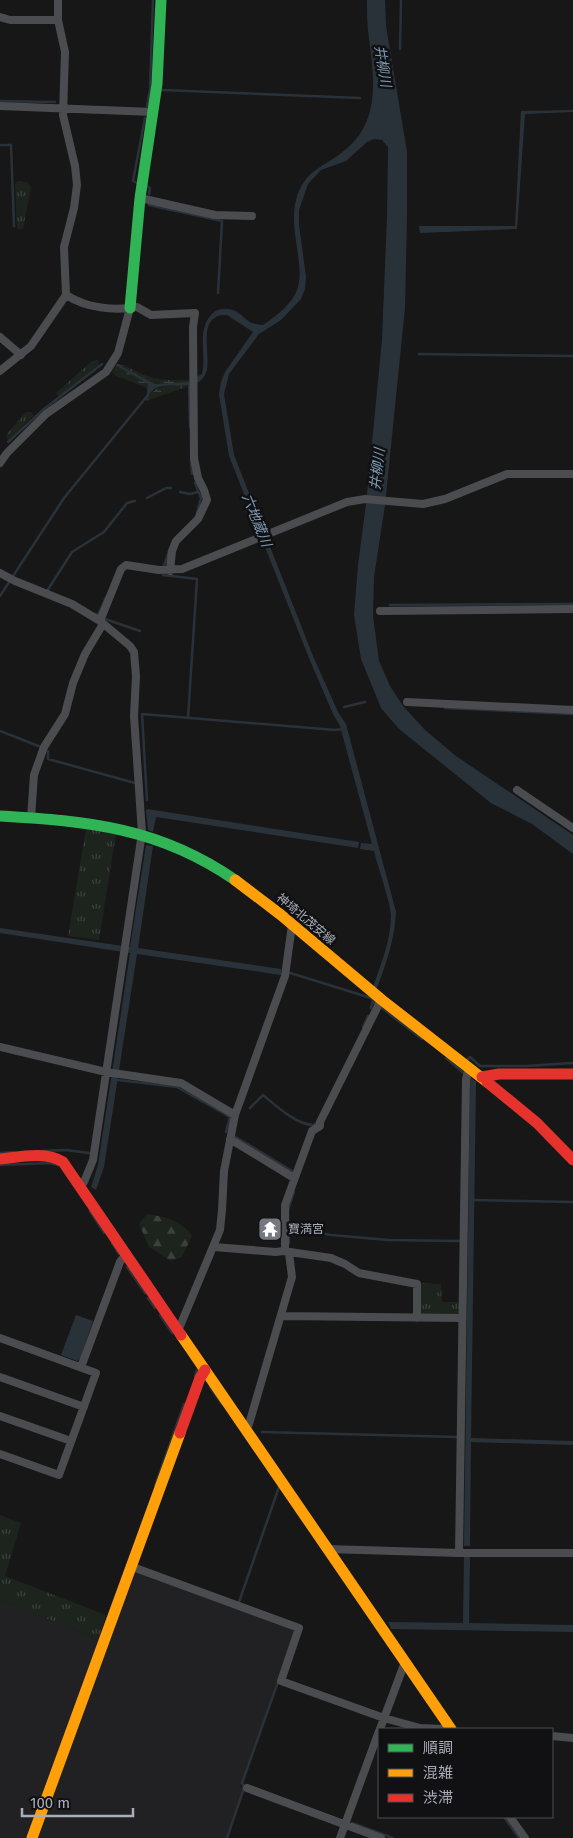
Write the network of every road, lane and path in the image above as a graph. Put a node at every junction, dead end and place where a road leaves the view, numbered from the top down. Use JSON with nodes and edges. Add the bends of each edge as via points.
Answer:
{"nodes":[{"id":1,"x":58,"y":0,"type":"edge"},
{"id":2,"x":161,"y":0,"type":"edge"},
{"id":3,"x":0,"y":18,"type":"edge"},
{"id":4,"x":58,"y":20,"type":"junction"},
{"id":5,"x":0,"y":106,"type":"edge"},
{"id":6,"x":62,"y":108,"type":"junction"},
{"id":7,"x":153,"y":112,"type":"junction"},
{"id":8,"x":140,"y":198,"type":"junction"},
{"id":9,"x":252,"y":216,"type":"dead end"},
{"id":10,"x":66,"y":295,"type":"junction"},
{"id":11,"x":130,"y":308,"type":"junction"},
{"id":12,"x":0,"y":337,"type":"edge"},
{"id":13,"x":21,"y":355,"type":"junction"},
{"id":14,"x":0,"y":371,"type":"edge"},
{"id":15,"x":0,"y":462,"type":"edge"},
{"id":16,"x":573,"y":474,"type":"edge"},
{"id":17,"x":170,"y":571,"type":"junction"},
{"id":18,"x":0,"y":573,"type":"edge"},
{"id":19,"x":573,"y":609,"type":"edge"},
{"id":20,"x":380,"y":611,"type":"dead end"},
{"id":21,"x":102,"y":622,"type":"junction"},
{"id":22,"x":407,"y":702,"type":"dead end"},
{"id":23,"x":573,"y":710,"type":"edge"},
{"id":24,"x":517,"y":790,"type":"dead end"},
{"id":25,"x":0,"y":816,"type":"edge"},
{"id":26,"x":31,"y":818,"type":"junction"},
{"id":27,"x":573,"y":828,"type":"edge"},
{"id":28,"x":142,"y":833,"type":"junction"},
{"id":29,"x":292,"y":925,"type":"junction"},
{"id":30,"x":379,"y":1004,"type":"junction"},
{"id":31,"x":0,"y":1047,"type":"edge"},
{"id":32,"x":108,"y":1072,"type":"junction"},
{"id":33,"x":467,"y":1073,"type":"junction"},
{"id":34,"x":573,"y":1074,"type":"edge"},
{"id":35,"x":482,"y":1077,"type":"junction"},
{"id":36,"x":235,"y":1115,"type":"junction"},
{"id":37,"x":230,"y":1139,"type":"junction"},
{"id":38,"x":0,"y":1159,"type":"edge"},
{"id":39,"x":573,"y":1160,"type":"edge"},
{"id":40,"x":294,"y":1178,"type":"junction"},
{"id":41,"x":84,"y":1193,"type":"junction"},
{"id":42,"x":214,"y":1247,"type":"junction"},
{"id":43,"x":286,"y":1252,"type":"junction"},
{"id":44,"x":126,"y":1254,"type":"junction"},
{"id":45,"x":282,"y":1316,"type":"junction"},
{"id":46,"x":417,"y":1318,"type":"junction"},
{"id":47,"x":462,"y":1318,"type":"junction"},
{"id":48,"x":178,"y":1331,"type":"junction"},
{"id":49,"x":0,"y":1338,"type":"edge"},
{"id":50,"x":81,"y":1367,"type":"junction"},
{"id":51,"x":205,"y":1370,"type":"junction"},
{"id":52,"x":0,"y":1377,"type":"edge"},
{"id":53,"x":84,"y":1406,"type":"junction"},
{"id":54,"x":0,"y":1416,"type":"edge"},
{"id":55,"x":246,"y":1430,"type":"junction"},
{"id":56,"x":71,"y":1441,"type":"junction"},
{"id":57,"x":0,"y":1454,"type":"edge"},
{"id":58,"x":328,"y":1549,"type":"junction"},
{"id":59,"x":459,"y":1553,"type":"junction"},
{"id":60,"x":573,"y":1553,"type":"edge"},
{"id":61,"x":130,"y":1566,"type":"junction"},
{"id":62,"x":405,"y":1662,"type":"junction"},
{"id":63,"x":384,"y":1718,"type":"junction"},
{"id":64,"x":381,"y":1728,"type":"edge"},
{"id":65,"x":420,"y":1728,"type":"edge"},
{"id":66,"x":450,"y":1728,"type":"edge"},
{"id":67,"x":378,"y":1735,"type":"edge"},
{"id":68,"x":553,"y":1736,"type":"edge"},
{"id":69,"x":573,"y":1738,"type":"edge"},
{"id":70,"x":247,"y":1788,"type":"dead end"},
{"id":71,"x":511,"y":1818,"type":"edge"},
{"id":72,"x":345,"y":1825,"type":"junction"},
{"id":73,"x":32,"y":1838,"type":"edge"},
{"id":74,"x":340,"y":1838,"type":"edge"},
{"id":75,"x":381,"y":1838,"type":"edge"},
{"id":76,"x":524,"y":1838,"type":"edge"}],
"edges":[{"from":1,"to":4,"type":"street"},
{"from":2,"to":7,"type":"street"},
{"from":3,"to":4,"type":"street"},
{"from":4,"to":6,"type":"street","via":[[65,52]]},
{"from":5,"to":6,"type":"street"},
{"from":6,"to":7,"type":"street"},
{"from":6,"to":10,"type":"street","via":[[77,185],[64,247]]},
{"from":7,"to":8,"type":"street"},
{"from":8,"to":9,"type":"street","via":[[215,214]]},
{"from":8,"to":11,"type":"street"},
{"from":10,"to":11,"type":"street","via":[[99,307]]},
{"from":10,"to":13,"type":"street","via":[[31,346]]},
{"from":11,"to":15,"type":"street","via":[[118,353],[106,372],[46,414]]},
{"from":11,"to":17,"type":"street","via":[[137,307],[151,315],[195,313],[194,458],[207,500],[198,519],[176,541]]},
{"from":12,"to":13,"type":"street"},
{"from":13,"to":14,"type":"street"},
{"from":16,"to":17,"type":"street","via":[[508,474],[445,499],[423,504],[365,499],[347,502],[201,562]]},
{"from":17,"to":21,"type":"street","via":[[126,565],[121,569]]},
{"from":18,"to":21,"type":"street","via":[[72,604]]},
{"from":19,"to":20,"type":"street"},
{"from":21,"to":26,"type":"street","via":[[73,683],[65,714],[44,748],[34,775]]},
{"from":21,"to":28,"type":"street","via":[[134,652],[134,716]]},
{"from":22,"to":23,"type":"street"},
{"from":24,"to":27,"type":"street"},
{"from":25,"to":26,"type":"street","name":"神埼北茂安線"},
{"from":26,"to":28,"type":"street","name":"神埼北茂安線","via":[[85,821]]},
{"from":28,"to":29,"type":"street","name":"神埼北茂安線","via":[[171,844],[225,874]]},
{"from":28,"to":32,"type":"street"},
{"from":29,"to":30,"type":"street","name":"神埼北茂安線"},
{"from":29,"to":36,"type":"street","via":[[286,971]]},
{"from":30,"to":33,"type":"street","name":"神埼北茂安線"},
{"from":30,"to":40,"type":"street","via":[[320,1126],[312,1131]]},
{"from":31,"to":32,"type":"street"},
{"from":32,"to":36,"type":"street","via":[[181,1083]]},
{"from":32,"to":41,"type":"street"},
{"from":33,"to":35,"type":"street","name":"神埼北茂安線"},
{"from":33,"to":47,"type":"street"},
{"from":34,"to":35,"type":"street"},
{"from":35,"to":39,"type":"street","name":"神埼北茂安線","via":[[544,1129]]},
{"from":36,"to":37,"type":"street"},
{"from":37,"to":40,"type":"street"},
{"from":37,"to":42,"type":"street","via":[[220,1230]]},
{"from":38,"to":41,"type":"street","via":[[55,1157],[63,1162]]},
{"from":40,"to":43,"type":"street","via":[[286,1205]]},
{"from":41,"to":44,"type":"street"},
{"from":42,"to":43,"type":"street"},
{"from":42,"to":48,"type":"street"},
{"from":43,"to":45,"type":"street","via":[[292,1277]]},
{"from":43,"to":46,"type":"street","via":[[331,1258],[359,1273],[418,1284]]},
{"from":44,"to":48,"type":"street"},
{"from":44,"to":50,"type":"street","via":[[120,1262]]},
{"from":45,"to":46,"type":"street"},
{"from":45,"to":55,"type":"street"},
{"from":46,"to":47,"type":"street"},
{"from":47,"to":59,"type":"street"},
{"from":48,"to":51,"type":"street"},
{"from":49,"to":50,"type":"street"},
{"from":50,"to":53,"type":"street","via":[[96,1373]]},
{"from":51,"to":55,"type":"street"},
{"from":51,"to":61,"type":"street"},
{"from":52,"to":53,"type":"street"},
{"from":53,"to":56,"type":"street"},
{"from":54,"to":56,"type":"street"},
{"from":55,"to":58,"type":"street"},
{"from":56,"to":57,"type":"street","via":[[59,1476]]},
{"from":58,"to":59,"type":"street"},
{"from":58,"to":62,"type":"street"},
{"from":59,"to":60,"type":"street"},
{"from":61,"to":63,"type":"street","via":[[299,1628],[281,1681]]},
{"from":61,"to":73,"type":"street"},
{"from":62,"to":63,"type":"street"},
{"from":62,"to":66,"type":"street"},
{"from":63,"to":64,"type":"street"},
{"from":63,"to":65,"type":"street"},
{"from":67,"to":72,"type":"street"},
{"from":68,"to":69,"type":"street"},
{"from":70,"to":72,"type":"street"},
{"from":71,"to":76,"type":"street"},
{"from":72,"to":74,"type":"street"},
{"from":72,"to":75,"type":"street"}]}
